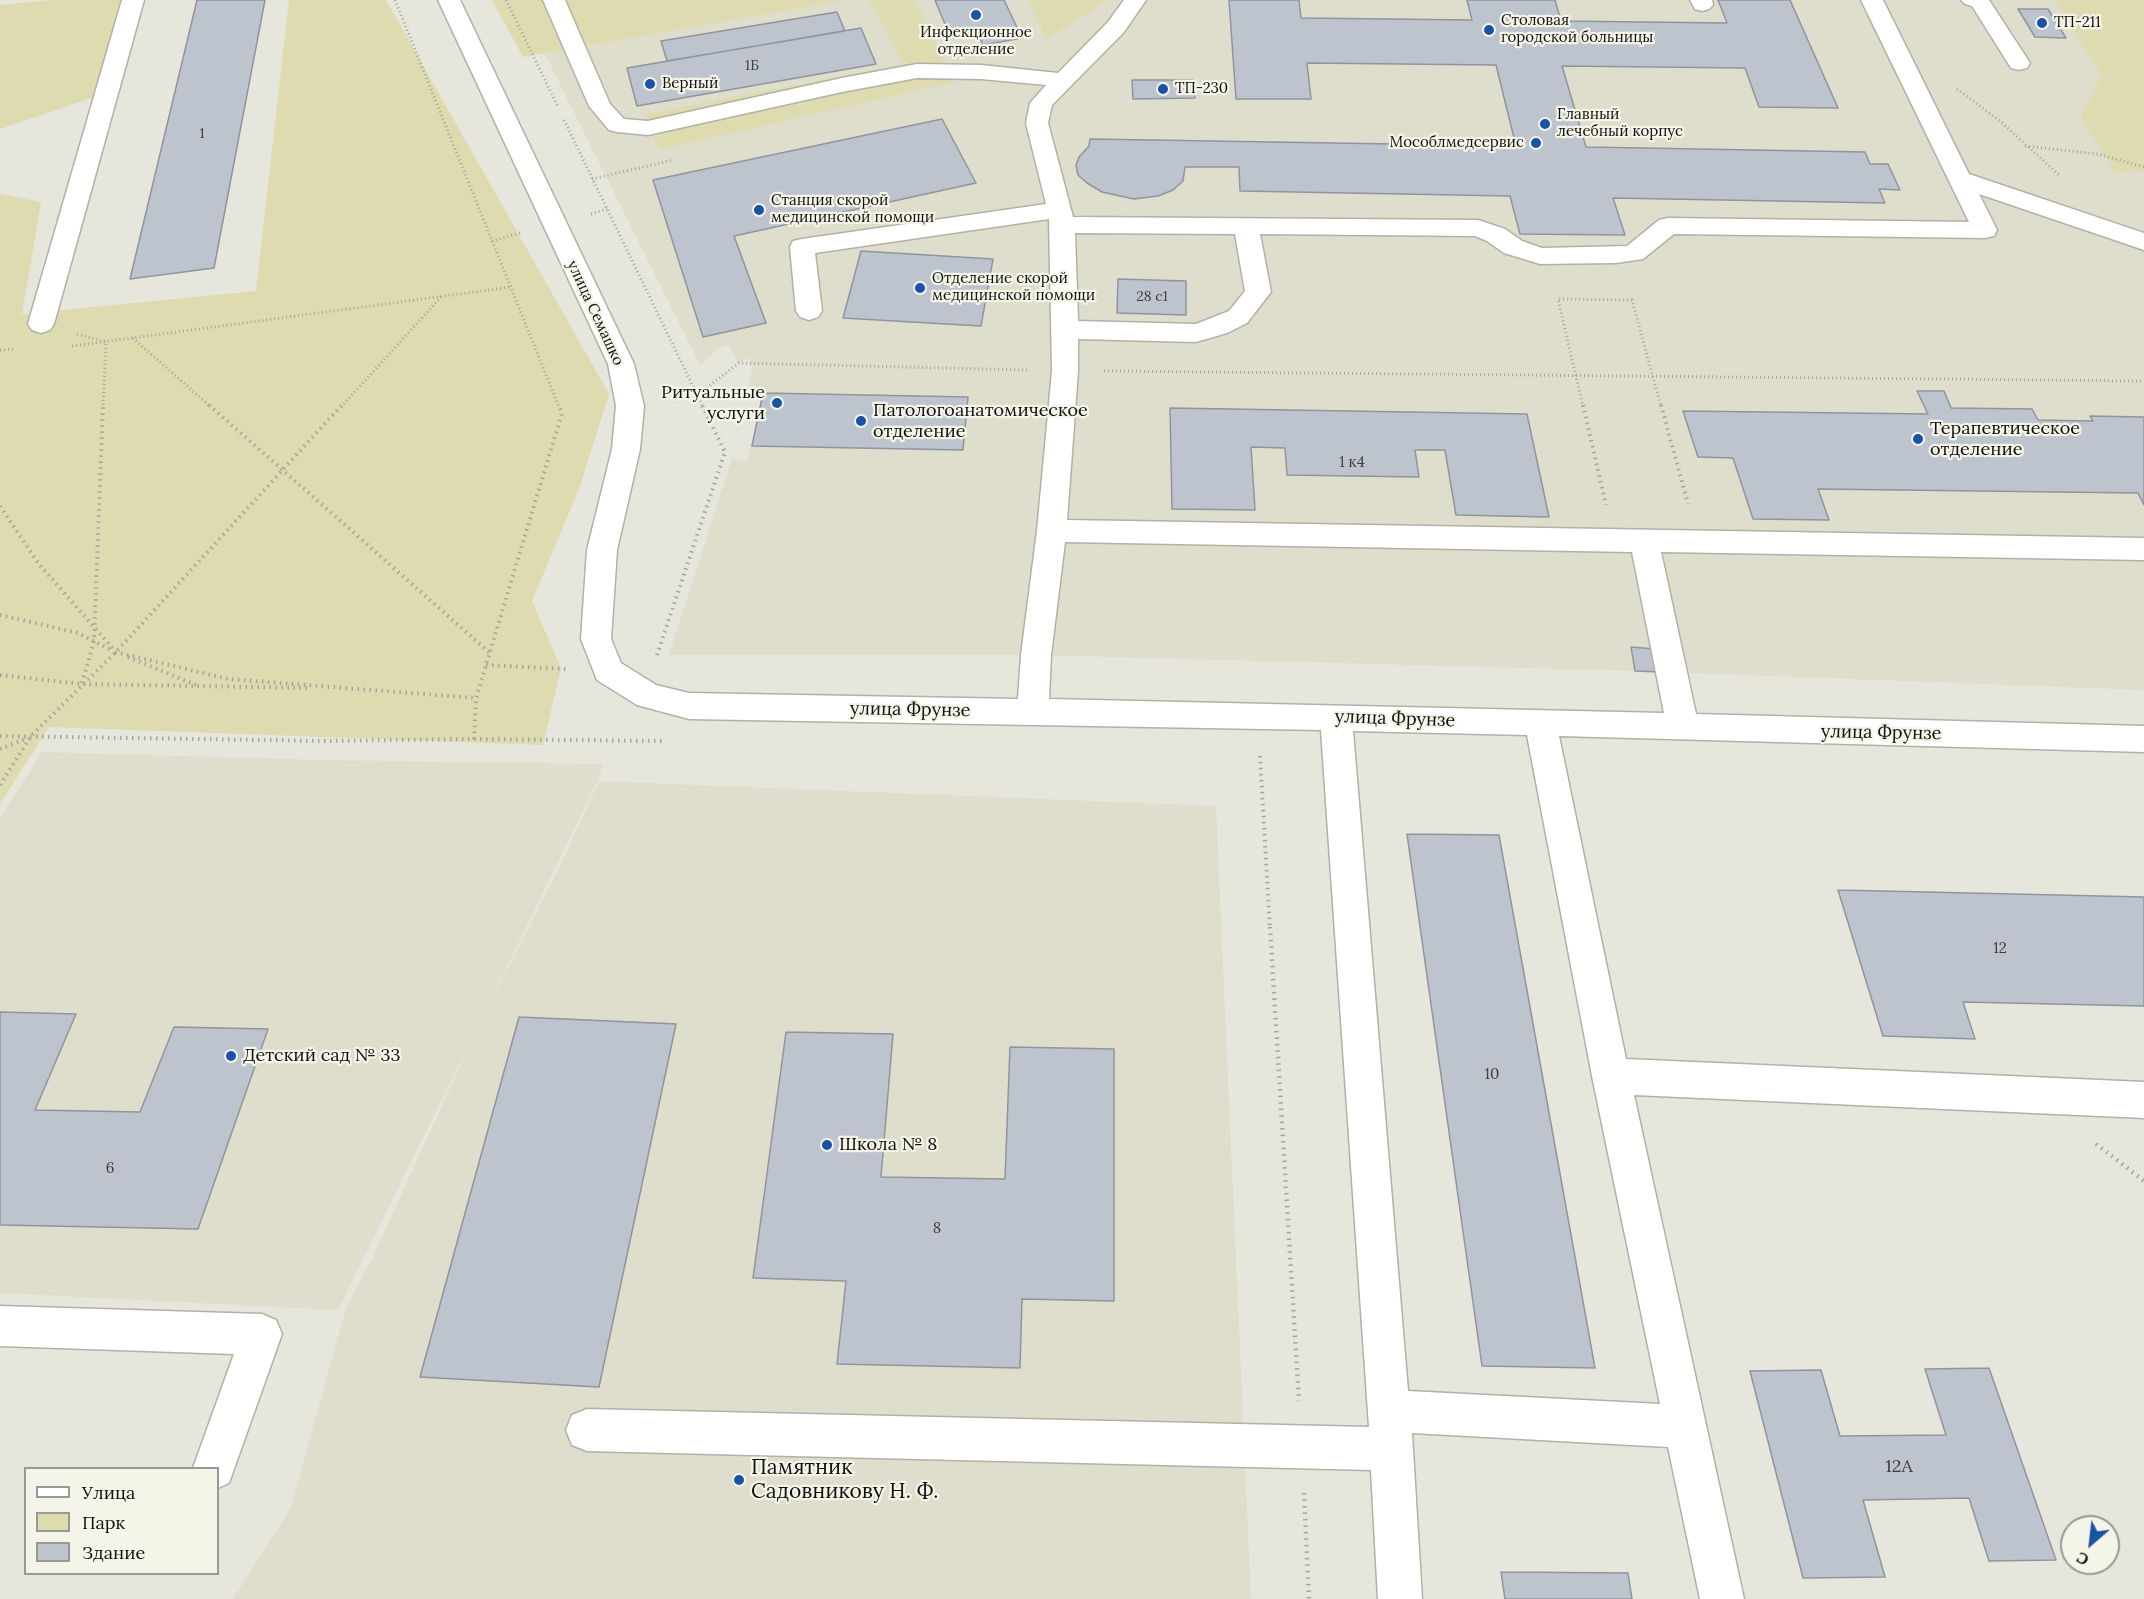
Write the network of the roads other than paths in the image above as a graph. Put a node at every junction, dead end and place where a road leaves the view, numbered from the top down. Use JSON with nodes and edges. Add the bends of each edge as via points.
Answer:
{"nodes":[{"id":1,"x":133,"y":0,"type":"edge"},
{"id":2,"x":449,"y":0,"type":"edge"},
{"id":3,"x":554,"y":0,"type":"edge"},
{"id":4,"x":1135,"y":0,"type":"edge"},
{"id":5,"x":1872,"y":0,"type":"edge"},
{"id":6,"x":1976,"y":0,"type":"edge"},
{"id":7,"x":2019,"y":63,"type":"dead end"},
{"id":8,"x":1062,"y":80,"type":"junction"},
{"id":9,"x":1960,"y":179,"type":"junction"},
{"id":10,"x":1061,"y":218,"type":"junction"},
{"id":11,"x":1246,"y":225,"type":"junction"},
{"id":12,"x":2144,"y":242,"type":"edge"},
{"id":13,"x":809,"y":311,"type":"dead end"},
{"id":14,"x":1065,"y":315,"type":"junction"},
{"id":15,"x":41,"y":324,"type":"dead end"},
{"id":16,"x":1052,"y":531,"type":"junction"},
{"id":17,"x":1644,"y":541,"type":"junction"},
{"id":18,"x":2144,"y":549,"type":"edge"},
{"id":19,"x":648,"y":696,"type":"joint"},
{"id":20,"x":1033,"y":712,"type":"junction"},
{"id":21,"x":1336,"y":717,"type":"junction"},
{"id":22,"x":1541,"y":724,"type":"junction"},
{"id":23,"x":1683,"y":728,"type":"junction"},
{"id":24,"x":2144,"y":740,"type":"edge"},
{"id":25,"x":1611,"y":1076,"type":"junction"},
{"id":26,"x":2144,"y":1100,"type":"edge"},
{"id":27,"x":0,"y":1326,"type":"edge"},
{"id":28,"x":1685,"y":1427,"type":"junction"},
{"id":29,"x":586,"y":1430,"type":"dead end"},
{"id":30,"x":1390,"y":1430,"type":"junction"},
{"id":31,"x":214,"y":1467,"type":"edge"},
{"id":32,"x":1400,"y":1599,"type":"edge"},
{"id":33,"x":1722,"y":1599,"type":"edge"}],
"edges":[{"from":1,"to":15,"type":"street"},
{"from":2,"to":19,"type":"street","name":"улица Семашко","via":[[621,364],[630,406],[626,449],[602,550],[596,639],[608,671]]},
{"from":3,"to":8,"type":"street","via":[[600,106],[616,125],[648,128],[917,71]]},
{"from":4,"to":8,"type":"street","via":[[1116,27]]},
{"from":5,"to":9,"type":"street"},
{"from":6,"to":7,"type":"street"},
{"from":8,"to":10,"type":"street","via":[[1041,103],[1037,123]]},
{"from":9,"to":11,"type":"street","via":[[1985,230],[1668,226],[1634,253],[1540,256],[1478,228]]},
{"from":9,"to":12,"type":"street"},
{"from":10,"to":11,"type":"street"},
{"from":10,"to":13,"type":"street","via":[[802,247]]},
{"from":10,"to":14,"type":"street"},
{"from":11,"to":14,"type":"street","via":[[1257,292],[1238,317],[1218,327],[1196,333],[1066,330]]},
{"from":14,"to":16,"type":"street","via":[[1065,371]]},
{"from":16,"to":17,"type":"street"},
{"from":16,"to":20,"type":"street"},
{"from":17,"to":18,"type":"street"},
{"from":17,"to":23,"type":"street"},
{"from":19,"to":20,"type":"street","name":"улица Фрунзе","via":[[689,706]]},
{"from":20,"to":21,"type":"street","name":"улица Фрунзе"},
{"from":21,"to":22,"type":"street","name":"улица Фрунзе"},
{"from":21,"to":30,"type":"street"},
{"from":22,"to":23,"type":"street","name":"улица Фрунзе"},
{"from":22,"to":25,"type":"street"},
{"from":23,"to":24,"type":"street","name":"улица Фрунзе"},
{"from":25,"to":26,"type":"street"},
{"from":25,"to":28,"type":"street"},
{"from":27,"to":31,"type":"street","via":[[262,1334]]},
{"from":28,"to":30,"type":"street"},
{"from":28,"to":33,"type":"street"},
{"from":29,"to":30,"type":"street","via":[[1302,1447]]},
{"from":30,"to":32,"type":"street"}]}
